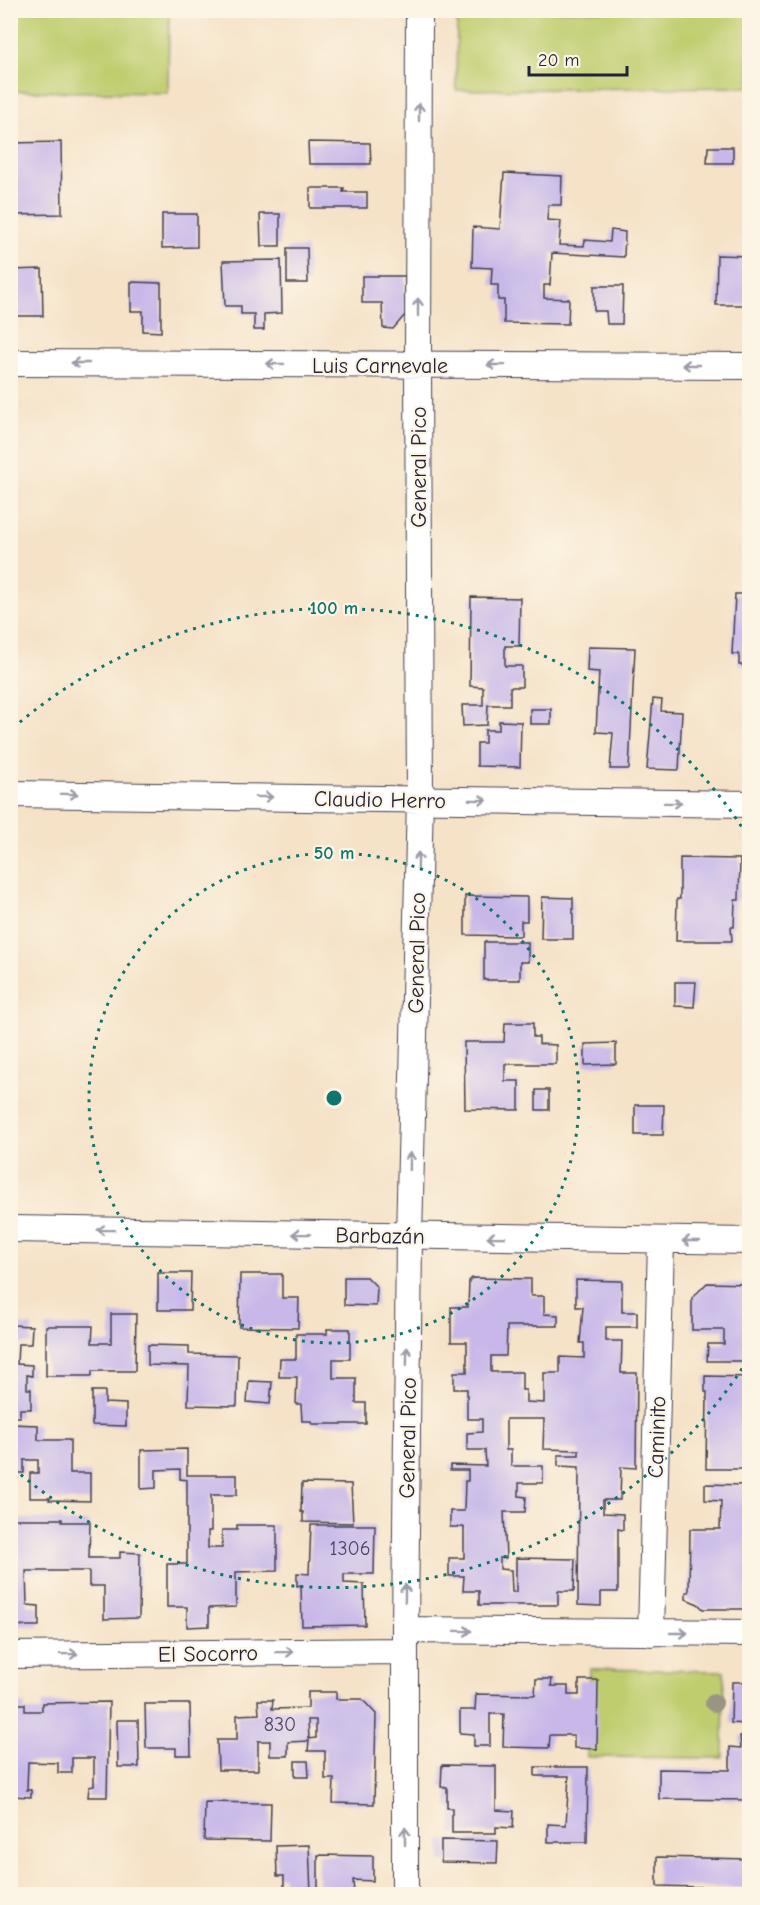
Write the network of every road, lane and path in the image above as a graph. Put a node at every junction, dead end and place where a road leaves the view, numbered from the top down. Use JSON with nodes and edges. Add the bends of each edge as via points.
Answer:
{"nodes":[{"id":1,"x":419,"y":10,"type":"edge"},
{"id":2,"x":10,"y":363,"type":"edge"},
{"id":3,"x":418,"y":365,"type":"junction"},
{"id":4,"x":750,"y":366,"type":"edge"},
{"id":5,"x":10,"y":794,"type":"edge"},
{"id":6,"x":420,"y":799,"type":"junction"},
{"id":7,"x":750,"y":804,"type":"edge"},
{"id":8,"x":10,"y":1229,"type":"edge"},
{"id":9,"x":408,"y":1236,"type":"junction"},
{"id":10,"x":661,"y":1240,"type":"junction"},
{"id":11,"x":750,"y":1241,"type":"edge"},
{"id":12,"x":651,"y":1633,"type":"junction"},
{"id":13,"x":750,"y":1633,"type":"edge"},
{"id":14,"x":405,"y":1641,"type":"junction"},
{"id":15,"x":10,"y":1655,"type":"edge"},
{"id":16,"x":405,"y":1894,"type":"edge"}],
"edges":[{"from":3,"to":1,"type":"street","name":"General Pico","one_way":true},
{"from":3,"to":2,"type":"street","name":"Luis Carnevale","one_way":true},
{"from":4,"to":3,"type":"street","name":"Luis Carnevale","one_way":true},
{"from":3,"to":6,"type":"street","name":"General Pico"},
{"from":5,"to":6,"type":"street","name":"Claudio Herro","one_way":true},
{"from":6,"to":7,"type":"street","name":"Claudio Herro","one_way":true},
{"from":9,"to":6,"type":"street","name":"General Pico","one_way":true},
{"from":9,"to":8,"type":"street","name":"Barbazán","one_way":true},
{"from":10,"to":9,"type":"street","name":"Barbazán","one_way":true},
{"from":14,"to":9,"type":"street","name":"General Pico","one_way":true},
{"from":11,"to":10,"type":"street","name":"Barbazán","one_way":true},
{"from":10,"to":12,"type":"street","name":"Caminito"},
{"from":12,"to":13,"type":"street","name":"El Socorro","one_way":true},
{"from":14,"to":12,"type":"street","name":"El Socorro","one_way":true},
{"from":15,"to":14,"type":"street","name":"El Socorro","one_way":true},
{"from":16,"to":14,"type":"street","name":"General Pico","one_way":true}]}
